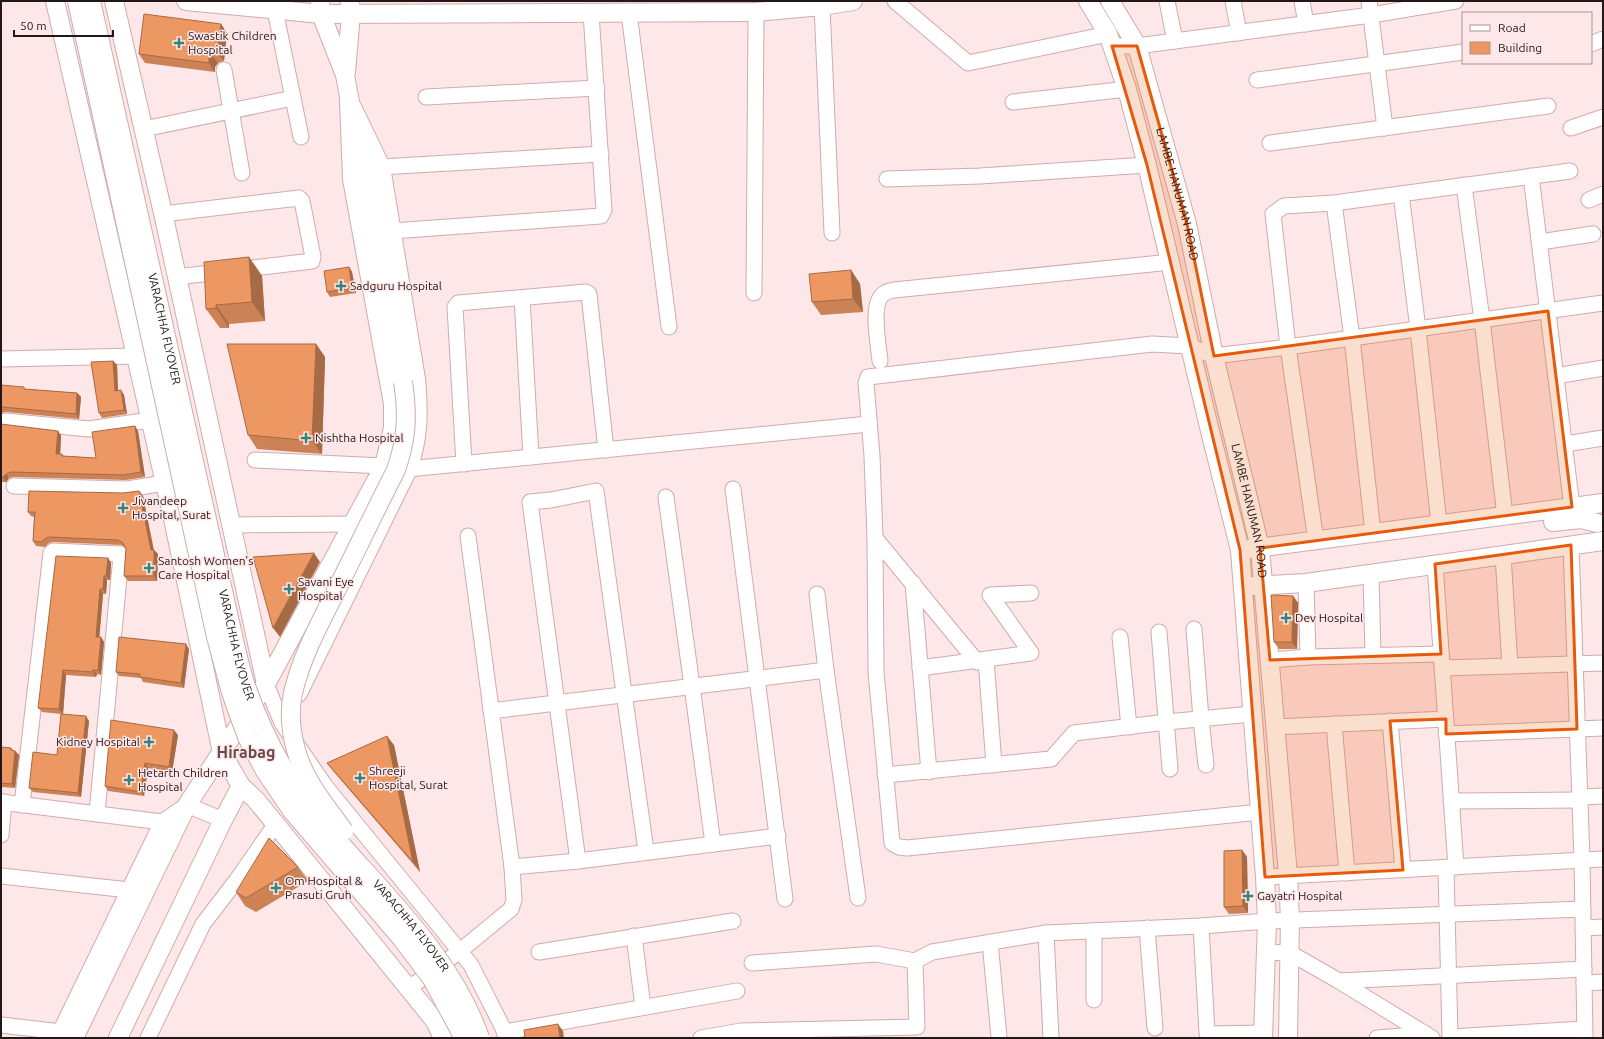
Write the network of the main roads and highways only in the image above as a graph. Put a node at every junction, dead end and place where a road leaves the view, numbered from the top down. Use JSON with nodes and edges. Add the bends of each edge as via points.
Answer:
{"nodes":[{"id":1,"x":55,"y":1,"type":"edge"},
{"id":2,"x":77,"y":1,"type":"edge"},
{"id":3,"x":91,"y":1,"type":"edge"},
{"id":4,"x":114,"y":1,"type":"edge"},
{"id":5,"x":186,"y":1,"type":"edge"},
{"id":6,"x":853,"y":1,"type":"edge"},
{"id":7,"x":1088,"y":1,"type":"edge"},
{"id":8,"x":1110,"y":1,"type":"edge"},
{"id":9,"x":320,"y":8,"type":"edge"},
{"id":10,"x":350,"y":8,"type":"edge"},
{"id":11,"x":345,"y":75,"type":"junction"},
{"id":12,"x":349,"y":101,"type":"junction"},
{"id":13,"x":164,"y":218,"type":"junction"},
{"id":14,"x":108,"y":234,"type":"junction"},
{"id":15,"x":1603,"y":503,"type":"edge"},
{"id":16,"x":1600,"y":522,"type":"edge"},
{"id":17,"x":1603,"y":540,"type":"edge"},
{"id":18,"x":1265,"y":547,"type":"junction"},
{"id":19,"x":1240,"y":550,"type":"junction"},
{"id":20,"x":1272,"y":585,"type":"junction"},
{"id":21,"x":1244,"y":587,"type":"junction"},
{"id":22,"x":266,"y":684,"type":"junction"},
{"id":23,"x":282,"y":723,"type":"road end"},
{"id":24,"x":222,"y":753,"type":"junction"},
{"id":25,"x":241,"y":786,"type":"junction"},
{"id":26,"x":411,"y":924,"type":"junction"},
{"id":27,"x":434,"y":1029,"type":"edge"},
{"id":28,"x":1288,"y":1031,"type":"edge"},
{"id":29,"x":67,"y":1035,"type":"edge"},
{"id":30,"x":1263,"y":1036,"type":"edge"},
{"id":31,"x":118,"y":1038,"type":"edge"},
{"id":32,"x":443,"y":1038,"type":"edge"},
{"id":33,"x":462,"y":1038,"type":"edge"},
{"id":34,"x":480,"y":1038,"type":"edge"}],
"edges":[{"from":1,"to":14,"type":"main road"},
{"from":2,"to":33,"type":"main road","name":"VARACHHA FLYOVER","bridge":true,"via":[[216,637],[230,689],[247,737],[265,771],[292,811],[402,939],[432,979]]},
{"from":3,"to":26,"type":"main road","name":"VARACHHA FLYOVER","bridge":true,"via":[[246,685],[262,727],[303,800]]},
{"from":4,"to":13,"type":"main road"},
{"from":5,"to":9,"type":"main road","via":[[275,10]]},
{"from":6,"to":10,"type":"main road","via":[[756,12],[591,13]]},
{"from":7,"to":19,"type":"main road","name":"LAMBE HANUMAN ROAD","via":[[1110,40],[1127,89]]},
{"from":8,"to":18,"type":"main road","name":"LAMBE HANUMAN ROAD","via":[[1137,46],[1187,224],[1214,356]]},
{"from":9,"to":10,"type":"main road"},
{"from":9,"to":11,"type":"main road"},
{"from":10,"to":11,"type":"main road"},
{"from":11,"to":12,"type":"main road"},
{"from":12,"to":22,"type":"main road","via":[[352,179],[393,404],[393,428],[384,466]]},
{"from":12,"to":23,"type":"main road","via":[[381,167],[416,380],[418,408],[414,452],[408,469]]},
{"from":12,"to":26,"type":"main road","bridge":true,"via":[[368,176],[407,406],[406,430],[403,451],[396,470],[308,649],[293,694],[292,732],[304,771]]},
{"from":13,"to":14,"type":"main road"},
{"from":13,"to":22,"type":"main road"},
{"from":14,"to":24,"type":"main road"},
{"from":15,"to":18,"type":"main road"},
{"from":16,"to":18,"type":"main road","via":[[1575,519],[1292,556]]},
{"from":16,"to":20,"type":"main road","via":[[1576,532],[1292,574]]},
{"from":17,"to":20,"type":"main road","via":[[1306,583]]},
{"from":18,"to":19,"type":"main road"},
{"from":18,"to":20,"type":"main road","name":"LAMBE HANUMAN ROAD"},
{"from":19,"to":21,"type":"main road","name":"LAMBE HANUMAN ROAD"},
{"from":20,"to":21,"type":"main road"},
{"from":20,"to":28,"type":"main road","name":"LAMBE HANUMAN ROAD","via":[[1270,660],[1290,920]]},
{"from":21,"to":30,"type":"main road","name":"LAMBE HANUMAN ROAD","via":[[1267,921]]},
{"from":22,"to":24,"type":"main road"},
{"from":24,"to":25,"type":"main road"},
{"from":24,"to":29,"type":"main road","via":[[187,805]]},
{"from":25,"to":27,"type":"main road","via":[[256,800],[409,988]]},
{"from":25,"to":31,"type":"main road"},
{"from":26,"to":34,"type":"main road","name":"VARACHHA FLYOVER","bridge":true,"via":[[445,968],[474,1020]]},
{"from":27,"to":32,"type":"main road"}]}
